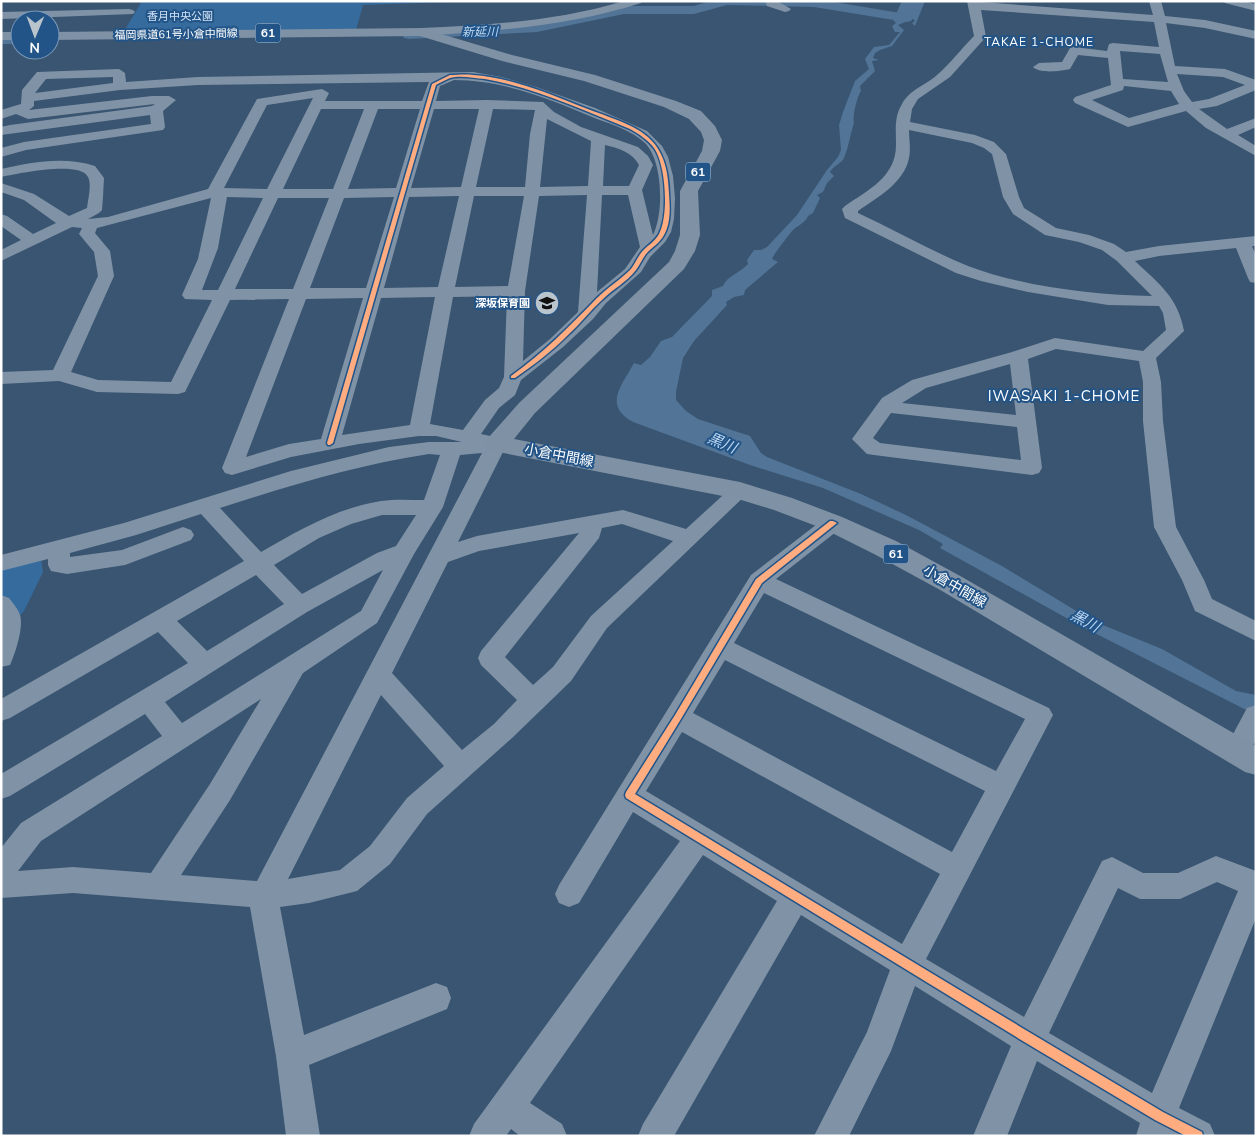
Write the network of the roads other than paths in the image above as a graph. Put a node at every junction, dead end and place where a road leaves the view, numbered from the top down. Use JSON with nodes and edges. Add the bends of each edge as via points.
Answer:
{"nodes":[{"id":1,"x":136,"y":1,"type":"edge"},
{"id":2,"x":638,"y":1,"type":"edge"},
{"id":3,"x":771,"y":1,"type":"edge"},
{"id":4,"x":1229,"y":1,"type":"edge"},
{"id":5,"x":974,"y":4,"type":"edge"},
{"id":6,"x":1156,"y":4,"type":"edge"},
{"id":7,"x":1256,"y":8,"type":"edge"},
{"id":8,"x":785,"y":9,"type":"dead end"},
{"id":9,"x":129,"y":12,"type":"junction"},
{"id":10,"x":1,"y":16,"type":"edge"},
{"id":11,"x":1159,"y":19,"type":"junction"},
{"id":12,"x":421,"y":32,"type":"junction"},
{"id":13,"x":116,"y":35,"type":"junction"},
{"id":14,"x":1256,"y":35,"type":"edge"},
{"id":15,"x":60,"y":36,"type":"edge"},
{"id":16,"x":1166,"y":51,"type":"junction"},
{"id":17,"x":1116,"y":55,"type":"junction"},
{"id":18,"x":1039,"y":67,"type":"dead end"},
{"id":19,"x":1171,"y":70,"type":"junction"},
{"id":20,"x":449,"y":78,"type":"junction"},
{"id":21,"x":211,"y":81,"type":"junction"},
{"id":22,"x":1118,"y":82,"type":"junction"},
{"id":23,"x":1256,"y":84,"type":"edge"},
{"id":24,"x":120,"y":86,"type":"junction"},
{"id":25,"x":1175,"y":87,"type":"junction"},
{"id":26,"x":203,"y":96,"type":"dead end"},
{"id":27,"x":30,"y":98,"type":"junction"},
{"id":28,"x":374,"y":104,"type":"junction"},
{"id":29,"x":429,"y":104,"type":"junction"},
{"id":30,"x":487,"y":104,"type":"junction"},
{"id":31,"x":317,"y":105,"type":"junction"},
{"id":32,"x":1188,"y":107,"type":"junction"},
{"id":33,"x":16,"y":109,"type":"junction"},
{"id":34,"x":156,"y":110,"type":"junction"},
{"id":35,"x":542,"y":110,"type":"junction"},
{"id":36,"x":1,"y":114,"type":"edge"},
{"id":37,"x":1256,"y":122,"type":"edge"},
{"id":38,"x":902,"y":124,"type":"junction"},
{"id":39,"x":1,"y":132,"type":"edge"},
{"id":40,"x":1233,"y":137,"type":"junction"},
{"id":41,"x":598,"y":138,"type":"junction"},
{"id":42,"x":1256,"y":147,"type":"edge"},
{"id":43,"x":1256,"y":152,"type":"edge"},
{"id":44,"x":1,"y":153,"type":"edge"},
{"id":45,"x":1,"y":173,"type":"edge"},
{"id":46,"x":1,"y":187,"type":"edge"},
{"id":47,"x":634,"y":190,"type":"junction"},
{"id":48,"x":594,"y":191,"type":"junction"},
{"id":49,"x":214,"y":192,"type":"junction"},
{"id":50,"x":532,"y":192,"type":"junction"},
{"id":51,"x":403,"y":193,"type":"junction"},
{"id":52,"x":466,"y":193,"type":"junction"},
{"id":53,"x":272,"y":194,"type":"junction"},
{"id":54,"x":340,"y":194,"type":"junction"},
{"id":55,"x":1,"y":219,"type":"edge"},
{"id":56,"x":68,"y":222,"type":"junction"},
{"id":57,"x":92,"y":224,"type":"junction"},
{"id":58,"x":32,"y":240,"type":"junction"},
{"id":59,"x":1249,"y":242,"type":"edge"},
{"id":60,"x":649,"y":249,"type":"junction"},
{"id":61,"x":1,"y":256,"type":"edge"},
{"id":62,"x":1123,"y":258,"type":"junction"},
{"id":63,"x":1256,"y":278,"type":"edge"},
{"id":64,"x":516,"y":291,"type":"junction"},
{"id":65,"x":374,"y":292,"type":"junction"},
{"id":66,"x":445,"y":292,"type":"junction"},
{"id":67,"x":302,"y":293,"type":"junction"},
{"id":68,"x":225,"y":295,"type":"junction"},
{"id":69,"x":1165,"y":301,"type":"junction"},
{"id":70,"x":587,"y":315,"type":"junction"},
{"id":71,"x":1018,"y":356,"type":"junction"},
{"id":72,"x":1147,"y":357,"type":"junction"},
{"id":73,"x":60,"y":375,"type":"junction"},
{"id":74,"x":513,"y":377,"type":"junction"},
{"id":75,"x":1,"y":378,"type":"edge"},
{"id":76,"x":886,"y":407,"type":"junction"},
{"id":77,"x":1026,"y":422,"type":"junction"},
{"id":78,"x":419,"y":430,"type":"junction"},
{"id":79,"x":330,"y":443,"type":"junction"},
{"id":80,"x":460,"y":444,"type":"junction"},
{"id":81,"x":498,"y":444,"type":"junction"},
{"id":82,"x":740,"y":491,"type":"junction"},
{"id":83,"x":205,"y":506,"type":"junction"},
{"id":84,"x":432,"y":507,"type":"junction"},
{"id":85,"x":591,"y":522,"type":"junction"},
{"id":86,"x":833,"y":523,"type":"junction"},
{"id":87,"x":183,"y":534,"type":"dead end"},
{"id":88,"x":689,"y":538,"type":"junction"},
{"id":89,"x":59,"y":550,"type":"junction"},
{"id":90,"x":404,"y":552,"type":"junction"},
{"id":91,"x":441,"y":556,"type":"junction"},
{"id":92,"x":257,"y":563,"type":"junction"},
{"id":93,"x":1,"y":564,"type":"edge"},
{"id":94,"x":758,"y":581,"type":"junction"},
{"id":95,"x":1,"y":604,"type":"edge"},
{"id":96,"x":299,"y":606,"type":"junction"},
{"id":97,"x":160,"y":619,"type":"junction"},
{"id":98,"x":1256,"y":632,"type":"edge"},
{"id":99,"x":719,"y":646,"type":"junction"},
{"id":100,"x":1,"y":658,"type":"edge"},
{"id":101,"x":205,"y":664,"type":"junction"},
{"id":102,"x":294,"y":666,"type":"junction"},
{"id":103,"x":378,"y":675,"type":"junction"},
{"id":104,"x":148,"y":700,"type":"junction"},
{"id":105,"x":533,"y":700,"type":"junction"},
{"id":106,"x":1,"y":711,"type":"edge"},
{"id":107,"x":678,"y":717,"type":"junction"},
{"id":108,"x":180,"y":738,"type":"junction"},
{"id":109,"x":1249,"y":739,"type":"edge"},
{"id":110,"x":462,"y":768,"type":"junction"},
{"id":111,"x":1001,"y":786,"type":"junction"},
{"id":112,"x":1,"y":788,"type":"edge"},
{"id":113,"x":628,"y":795,"type":"junction"},
{"id":114,"x":698,"y":839,"type":"junction"},
{"id":115,"x":1,"y":870,"type":"edge"},
{"id":116,"x":959,"y":870,"type":"junction"},
{"id":117,"x":1,"y":885,"type":"edge"},
{"id":118,"x":1255,"y":885,"type":"edge"},
{"id":119,"x":156,"y":888,"type":"junction"},
{"id":120,"x":569,"y":894,"type":"dead end"},
{"id":121,"x":265,"y":895,"type":"junction"},
{"id":122,"x":796,"y":896,"type":"junction"},
{"id":123,"x":907,"y":965,"type":"junction"},
{"id":124,"x":436,"y":998,"type":"dead end"},
{"id":125,"x":1030,"y":1039,"type":"junction"},
{"id":126,"x":292,"y":1056,"type":"junction"},
{"id":127,"x":507,"y":1107,"type":"junction"},
{"id":128,"x":1156,"y":1126,"type":"edge"},
{"id":129,"x":303,"y":1136,"type":"edge"},
{"id":130,"x":486,"y":1136,"type":"edge"},
{"id":131,"x":550,"y":1136,"type":"edge"},
{"id":132,"x":655,"y":1136,"type":"edge"},
{"id":133,"x":831,"y":1136,"type":"edge"},
{"id":134,"x":990,"y":1136,"type":"edge"},
{"id":135,"x":1198,"y":1136,"type":"edge"}],
"edges":[{"from":1,"to":9,"type":"street"},
{"from":2,"to":12,"type":"street","via":[[523,26]]},
{"from":3,"to":8,"type":"street","via":[[771,4]]},
{"from":4,"to":7,"type":"street"},
{"from":5,"to":11,"type":"street"},
{"from":5,"to":38,"type":"street","via":[[980,37],[935,84],[915,93]]},
{"from":6,"to":11,"type":"street"},
{"from":9,"to":10,"type":"street"},
{"from":9,"to":13,"type":"street"},
{"from":11,"to":14,"type":"street","via":[[1205,24]]},
{"from":11,"to":16,"type":"street"},
{"from":12,"to":13,"type":"main road","name":"福岡県道61号小倉中間線","number":"61"},
{"from":12,"to":81,"type":"main road","name":"小倉中間線","number":"61","via":[[670,104],[695,115],[709,130],[713,140],[689,191],[690,235],[677,265],[527,408]]},
{"from":13,"to":15,"type":"main road","name":"福岡県道61号小倉中間線","number":"61"},
{"from":16,"to":17,"type":"street","via":[[1113,47]]},
{"from":16,"to":19,"type":"street"},
{"from":17,"to":18,"type":"street","via":[[1074,51],[1066,66]]},
{"from":17,"to":22,"type":"street"},
{"from":19,"to":23,"type":"street","via":[[1225,73]]},
{"from":19,"to":25,"type":"street"},
{"from":20,"to":21,"type":"street"},
{"from":20,"to":29,"type":"street","via":[[434,84]]},
{"from":20,"to":60,"type":"street","via":[[485,79],[524,86],[642,133],[664,159],[667,173],[663,232]]},
{"from":21,"to":24,"type":"street"},
{"from":21,"to":26,"type":"street"},
{"from":22,"to":25,"type":"street"},
{"from":22,"to":32,"type":"street","via":[[1118,87],[1080,100],[1128,123]]},
{"from":23,"to":32,"type":"street","via":[[1212,103]]},
{"from":24,"to":27,"type":"street"},
{"from":24,"to":27,"type":"street","via":[[119,74],[42,75],[29,90]]},
{"from":25,"to":32,"type":"street"},
{"from":27,"to":33,"type":"street","via":[[27,106]]},
{"from":28,"to":29,"type":"street"},
{"from":28,"to":31,"type":"street"},
{"from":28,"to":54,"type":"street"},
{"from":29,"to":30,"type":"street"},
{"from":29,"to":51,"type":"street"},
{"from":30,"to":35,"type":"street","via":[[538,105]]},
{"from":30,"to":52,"type":"street"},
{"from":31,"to":49,"type":"street","via":[[322,93],[262,102]]},
{"from":31,"to":53,"type":"street"},
{"from":32,"to":40,"type":"street"},
{"from":33,"to":34,"type":"street","via":[[28,116],[169,100]]},
{"from":33,"to":36,"type":"street"},
{"from":34,"to":39,"type":"street","via":[[10,128]]},
{"from":34,"to":44,"type":"street","via":[[158,127],[24,146]]},
{"from":35,"to":41,"type":"street","via":[[550,117]]},
{"from":35,"to":50,"type":"street"},
{"from":37,"to":40,"type":"street"},
{"from":38,"to":62,"type":"street","via":[[972,138],[997,149],[1018,211],[1051,232],[1108,247]]},
{"from":38,"to":69,"type":"street","via":[[902,164],[890,180],[850,209],[851,215],[962,270],[987,277],[1108,300]]},
{"from":40,"to":42,"type":"street"},
{"from":40,"to":43,"type":"street"},
{"from":41,"to":47,"type":"street","via":[[626,145],[643,157],[646,165]]},
{"from":41,"to":48,"type":"street"},
{"from":45,"to":56,"type":"street","via":[[46,164],[81,166],[92,170],[96,176],[94,210]]},
{"from":46,"to":56,"type":"street","via":[[29,197]]},
{"from":47,"to":48,"type":"street"},
{"from":47,"to":60,"type":"street"},
{"from":48,"to":50,"type":"street"},
{"from":48,"to":70,"type":"street"},
{"from":49,"to":53,"type":"street"},
{"from":49,"to":57,"type":"street"},
{"from":49,"to":68,"type":"street","via":[[219,197],[212,243],[203,272],[191,295]]},
{"from":50,"to":52,"type":"street"},
{"from":50,"to":64,"type":"street"},
{"from":51,"to":52,"type":"street"},
{"from":51,"to":54,"type":"street"},
{"from":51,"to":65,"type":"street"},
{"from":52,"to":66,"type":"street"},
{"from":53,"to":54,"type":"street"},
{"from":53,"to":68,"type":"street"},
{"from":54,"to":67,"type":"street"},
{"from":55,"to":58,"type":"street"},
{"from":56,"to":57,"type":"street"},
{"from":56,"to":58,"type":"street"},
{"from":57,"to":73,"type":"street","via":[[87,234],[102,251],[106,276]]},
{"from":58,"to":61,"type":"street"},
{"from":59,"to":62,"type":"street"},
{"from":59,"to":63,"type":"street"},
{"from":60,"to":70,"type":"street","via":[[635,268]]},
{"from":62,"to":69,"type":"street"},
{"from":64,"to":66,"type":"street"},
{"from":64,"to":74,"type":"street"},
{"from":65,"to":66,"type":"street"},
{"from":65,"to":67,"type":"street"},
{"from":65,"to":79,"type":"street"},
{"from":66,"to":78,"type":"street"},
{"from":67,"to":68,"type":"street"},
{"from":67,"to":79,"type":"street","via":[[232,468]]},
{"from":68,"to":73,"type":"street","via":[[178,388],[96,386]]},
{"from":69,"to":72,"type":"street","via":[[1172,313],[1175,331]]},
{"from":70,"to":74,"type":"street"},
{"from":71,"to":72,"type":"street","via":[[1056,343]]},
{"from":71,"to":76,"type":"street","via":[[919,384]]},
{"from":71,"to":77,"type":"street"},
{"from":72,"to":98,"type":"street","via":[[1166,527],[1203,605]]},
{"from":73,"to":75,"type":"street"},
{"from":74,"to":80,"type":"street","via":[[508,391],[492,404]]},
{"from":76,"to":77,"type":"street"},
{"from":76,"to":77,"type":"street","via":[[862,439],[874,449],[1032,468]]},
{"from":78,"to":79,"type":"street"},
{"from":78,"to":80,"type":"street","via":[[436,430]]},
{"from":80,"to":81,"type":"street"},
{"from":80,"to":83,"type":"street","via":[[389,454],[291,478]]},
{"from":80,"to":84,"type":"street"},
{"from":81,"to":82,"type":"main road","name":"小倉中間線","number":"61"},
{"from":81,"to":91,"type":"street"},
{"from":82,"to":86,"type":"main road","name":"小倉中間線","number":"61"},
{"from":82,"to":88,"type":"street"},
{"from":83,"to":89,"type":"street"},
{"from":83,"to":92,"type":"street"},
{"from":84,"to":90,"type":"street"},
{"from":84,"to":92,"type":"street","via":[[382,508],[344,518]]},
{"from":85,"to":88,"type":"street","via":[[623,517]]},
{"from":85,"to":91,"type":"street","via":[[477,544]]},
{"from":85,"to":105,"type":"street","via":[[591,533],[490,658]]},
{"from":86,"to":94,"type":"street"},
{"from":86,"to":109,"type":"main road","name":"小倉中間線","number":"61"},
{"from":87,"to":89,"type":"street","via":[[125,557],[67,566],[59,564]]},
{"from":88,"to":105,"type":"street","via":[[599,622],[562,674]]},
{"from":89,"to":93,"type":"street"},
{"from":90,"to":96,"type":"street"},
{"from":90,"to":102,"type":"street","via":[[369,617]]},
{"from":91,"to":103,"type":"street"},
{"from":92,"to":96,"type":"street"},
{"from":92,"to":97,"type":"street"},
{"from":94,"to":99,"type":"street"},
{"from":94,"to":111,"type":"street","via":[[1040,715]]},
{"from":95,"to":100,"type":"street","via":[[9,616]]},
{"from":96,"to":101,"type":"street"},
{"from":97,"to":101,"type":"street"},
{"from":97,"to":106,"type":"street"},
{"from":99,"to":107,"type":"street"},
{"from":99,"to":111,"type":"street"},
{"from":101,"to":104,"type":"street"},
{"from":102,"to":108,"type":"street"},
{"from":102,"to":119,"type":"street","via":[[220,792]]},
{"from":103,"to":110,"type":"street"},
{"from":103,"to":121,"type":"street"},
{"from":104,"to":108,"type":"street"},
{"from":104,"to":112,"type":"street"},
{"from":105,"to":110,"type":"street"},
{"from":107,"to":113,"type":"street"},
{"from":107,"to":116,"type":"street"},
{"from":108,"to":115,"type":"street","via":[[31,832]]},
{"from":110,"to":121,"type":"street","via":[[418,806],[380,855],[346,882]]},
{"from":111,"to":116,"type":"street"},
{"from":113,"to":114,"type":"street"},
{"from":113,"to":120,"type":"street"},
{"from":114,"to":122,"type":"street"},
{"from":114,"to":127,"type":"street"},
{"from":116,"to":123,"type":"street"},
{"from":117,"to":119,"type":"street","via":[[73,880]]},
{"from":118,"to":125,"type":"street","via":[[1216,869],[1180,886],[1140,886],[1112,870]]},
{"from":118,"to":128,"type":"street"},
{"from":119,"to":121,"type":"street"},
{"from":121,"to":126,"type":"street"},
{"from":122,"to":123,"type":"street"},
{"from":122,"to":132,"type":"street"},
{"from":123,"to":125,"type":"street"},
{"from":123,"to":133,"type":"street","via":[[880,1040]]},
{"from":124,"to":126,"type":"street"},
{"from":125,"to":128,"type":"street"},
{"from":125,"to":134,"type":"street"},
{"from":126,"to":129,"type":"street"},
{"from":127,"to":130,"type":"street"},
{"from":127,"to":131,"type":"street"},
{"from":128,"to":135,"type":"street"}]}
